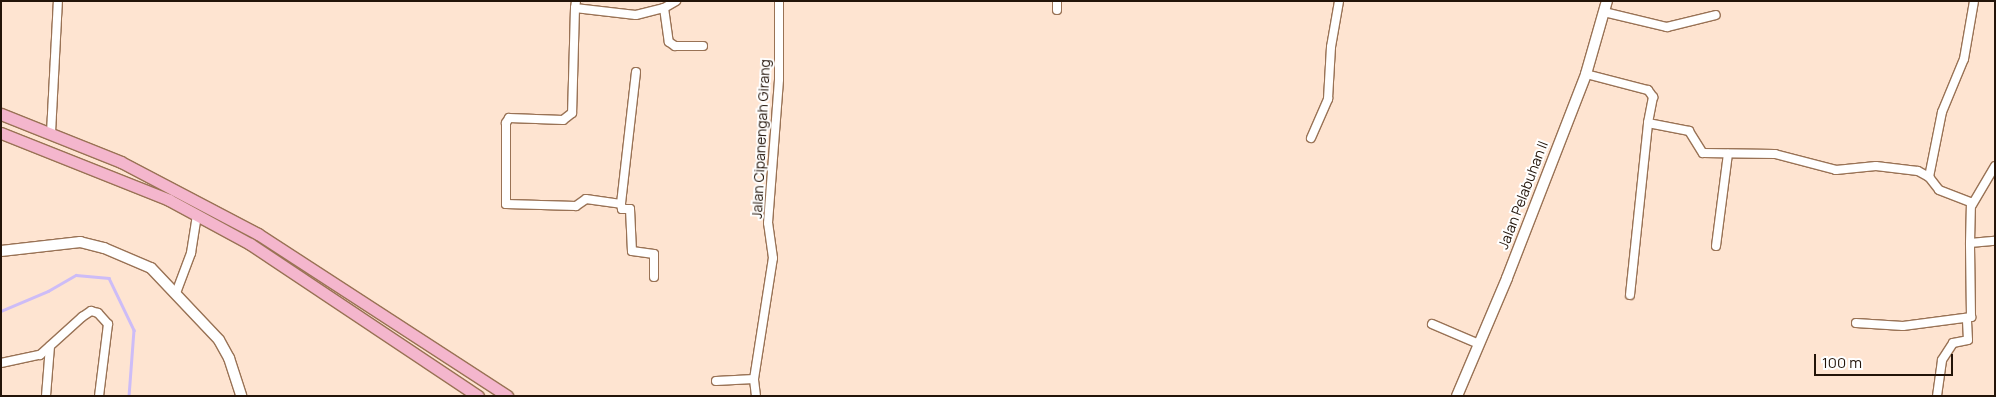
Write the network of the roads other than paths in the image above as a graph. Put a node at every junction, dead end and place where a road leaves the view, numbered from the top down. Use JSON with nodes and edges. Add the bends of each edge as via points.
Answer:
{"nodes":[{"id":1,"x":58,"y":1,"type":"edge"},
{"id":2,"x":676,"y":1,"type":"edge"},
{"id":3,"x":779,"y":1,"type":"edge"},
{"id":4,"x":1057,"y":1,"type":"edge"},
{"id":5,"x":1339,"y":1,"type":"edge"},
{"id":6,"x":1608,"y":1,"type":"edge"},
{"id":7,"x":1974,"y":1,"type":"edge"},
{"id":8,"x":576,"y":5,"type":"edge"},
{"id":9,"x":664,"y":8,"type":"junction"},
{"id":10,"x":1057,"y":10,"type":"dead end"},
{"id":11,"x":1604,"y":12,"type":"junction"},
{"id":12,"x":1716,"y":15,"type":"dead end"},
{"id":13,"x":703,"y":46,"type":"dead end"},
{"id":14,"x":636,"y":72,"type":"dead end"},
{"id":15,"x":1586,"y":74,"type":"junction"},
{"id":16,"x":1,"y":114,"type":"edge"},
{"id":17,"x":1648,"y":123,"type":"junction"},
{"id":18,"x":51,"y":133,"type":"junction"},
{"id":19,"x":1,"y":134,"type":"edge"},
{"id":20,"x":1311,"y":138,"type":"dead end"},
{"id":21,"x":1728,"y":154,"type":"junction"},
{"id":22,"x":1995,"y":166,"type":"edge"},
{"id":23,"x":1929,"y":178,"type":"junction"},
{"id":24,"x":621,"y":204,"type":"junction"},
{"id":25,"x":1972,"y":205,"type":"junction"},
{"id":26,"x":197,"y":215,"type":"junction"},
{"id":27,"x":258,"y":234,"type":"junction"},
{"id":28,"x":1995,"y":241,"type":"edge"},
{"id":29,"x":1970,"y":243,"type":"junction"},
{"id":30,"x":250,"y":244,"type":"junction"},
{"id":31,"x":1716,"y":246,"type":"dead end"},
{"id":32,"x":1,"y":250,"type":"edge"},
{"id":33,"x":654,"y":277,"type":"dead end"},
{"id":34,"x":176,"y":293,"type":"junction"},
{"id":35,"x":1630,"y":295,"type":"dead end"},
{"id":36,"x":1967,"y":319,"type":"junction"},
{"id":37,"x":1856,"y":323,"type":"dead end"},
{"id":38,"x":1432,"y":324,"type":"dead end"},
{"id":39,"x":1479,"y":344,"type":"junction"},
{"id":40,"x":50,"y":346,"type":"junction"},
{"id":41,"x":1,"y":363,"type":"edge"},
{"id":42,"x":754,"y":379,"type":"junction"},
{"id":43,"x":716,"y":381,"type":"dead end"},
{"id":44,"x":46,"y":396,"type":"edge"},
{"id":45,"x":99,"y":396,"type":"edge"},
{"id":46,"x":241,"y":396,"type":"edge"},
{"id":47,"x":478,"y":396,"type":"edge"},
{"id":48,"x":507,"y":396,"type":"edge"},
{"id":49,"x":756,"y":396,"type":"edge"},
{"id":50,"x":1458,"y":396,"type":"edge"},
{"id":51,"x":1937,"y":396,"type":"edge"}],
"edges":[{"from":1,"to":18,"type":"street"},
{"from":2,"to":9,"type":"street"},
{"from":3,"to":42,"type":"street","name":"Jalan Cipanengah Girang","via":[[779,78],[768,223],[773,258]]},
{"from":4,"to":10,"type":"street"},
{"from":5,"to":20,"type":"street","via":[[1331,47],[1328,100]]},
{"from":6,"to":11,"type":"main road","name":"Jalan Pelabuhan II"},
{"from":7,"to":23,"type":"street","via":[[1964,59],[1942,112]]},
{"from":8,"to":9,"type":"street","via":[[636,15]]},
{"from":8,"to":24,"type":"street","via":[[572,113],[563,120],[509,118],[506,123],[506,204],[576,206],[586,199]]},
{"from":9,"to":13,"type":"street","via":[[669,42],[674,46]]},
{"from":11,"to":12,"type":"street","via":[[1667,27]]},
{"from":11,"to":15,"type":"main road","name":"Jalan Pelabuhan II"},
{"from":14,"to":24,"type":"street"},
{"from":15,"to":17,"type":"street","via":[[1648,90],[1653,96]]},
{"from":15,"to":39,"type":"main road","name":"Jalan Pelabuhan II"},
{"from":16,"to":18,"type":"main road"},
{"from":17,"to":21,"type":"street","via":[[1689,131],[1703,153]]},
{"from":17,"to":35,"type":"street"},
{"from":18,"to":27,"type":"main road","via":[[121,162]]},
{"from":19,"to":26,"type":"main road","via":[[116,177]]},
{"from":21,"to":23,"type":"street","via":[[1775,154],[1836,170],[1887,166],[1918,172]]},
{"from":21,"to":31,"type":"street"},
{"from":22,"to":25,"type":"street"},
{"from":23,"to":25,"type":"street","via":[[1939,190],[1963,196]]},
{"from":24,"to":33,"type":"street","via":[[622,208],[630,209],[632,251],[654,254]]},
{"from":25,"to":29,"type":"street"},
{"from":26,"to":30,"type":"main road"},
{"from":26,"to":34,"type":"street","via":[[191,253]]},
{"from":27,"to":30,"type":"main road"},
{"from":27,"to":48,"type":"main road"},
{"from":28,"to":29,"type":"street"},
{"from":29,"to":36,"type":"street","via":[[1972,315]]},
{"from":30,"to":47,"type":"main road"},
{"from":32,"to":34,"type":"main road","via":[[64,241],[104,248],[151,268]]},
{"from":34,"to":46,"type":"main road","via":[[219,340],[229,358]]},
{"from":36,"to":37,"type":"street","via":[[1903,326]]},
{"from":36,"to":51,"type":"street","via":[[1968,340],[1953,343],[1942,360]]},
{"from":38,"to":39,"type":"street"},
{"from":39,"to":50,"type":"main road","name":"Jalan Pelabuhan II"},
{"from":40,"to":41,"type":"street","via":[[40,355]]},
{"from":40,"to":44,"type":"street"},
{"from":40,"to":45,"type":"street","via":[[91,312],[105,318],[108,324]]},
{"from":42,"to":43,"type":"street"},
{"from":42,"to":49,"type":"street","name":"Jalan Cipanengah Girang"}]}
